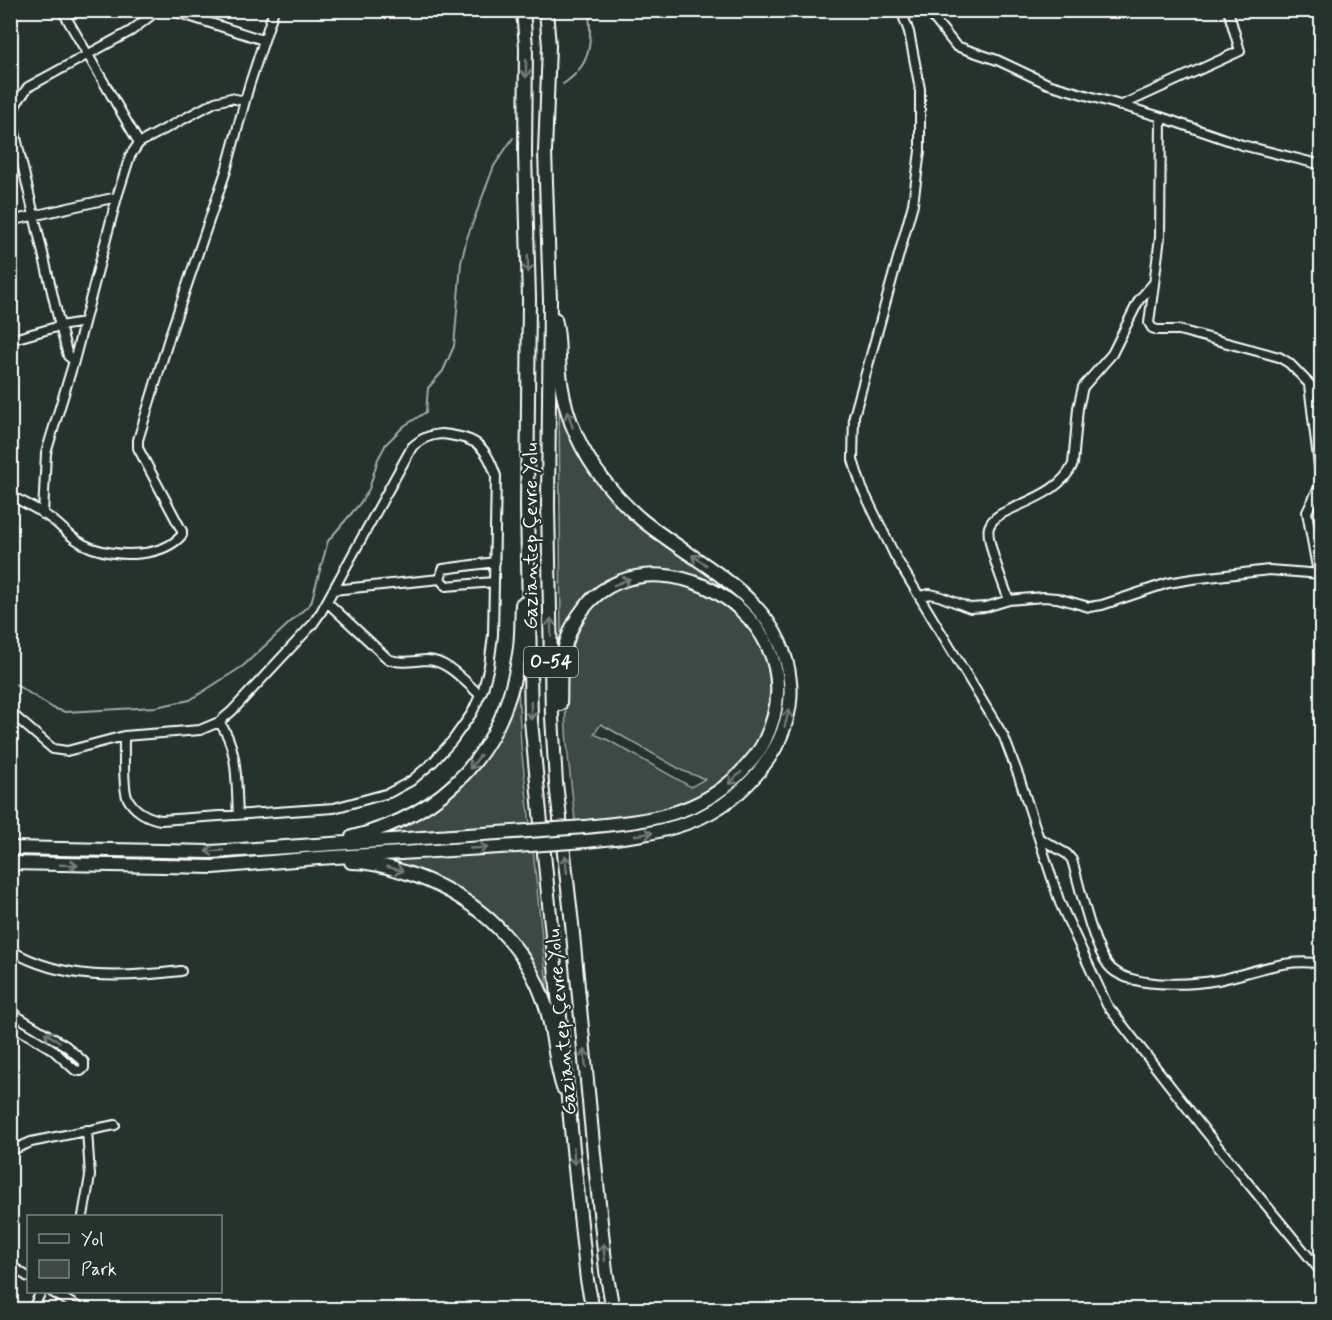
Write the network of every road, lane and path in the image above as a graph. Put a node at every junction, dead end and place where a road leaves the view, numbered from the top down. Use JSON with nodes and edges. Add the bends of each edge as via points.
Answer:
{"nodes":[{"id":1,"x":62,"y":10,"type":"edge"},
{"id":2,"x":159,"y":10,"type":"edge"},
{"id":3,"x":170,"y":10,"type":"edge"},
{"id":4,"x":273,"y":10,"type":"edge"},
{"id":5,"x":523,"y":10,"type":"edge"},
{"id":6,"x":546,"y":10,"type":"edge"},
{"id":7,"x":901,"y":10,"type":"edge"},
{"id":8,"x":927,"y":10,"type":"edge"},
{"id":9,"x":1228,"y":10,"type":"edge"},
{"id":10,"x":263,"y":40,"type":"junction"},
{"id":11,"x":88,"y":55,"type":"junction"},
{"id":12,"x":245,"y":101,"type":"junction"},
{"id":13,"x":1120,"y":106,"type":"junction"},
{"id":14,"x":1161,"y":117,"type":"junction"},
{"id":15,"x":138,"y":143,"type":"junction"},
{"id":16,"x":1322,"y":165,"type":"edge"},
{"id":17,"x":117,"y":197,"type":"junction"},
{"id":18,"x":34,"y":216,"type":"junction"},
{"id":19,"x":10,"y":221,"type":"edge"},
{"id":20,"x":1154,"y":284,"type":"junction"},
{"id":21,"x":550,"y":300,"type":"junction"},
{"id":22,"x":84,"y":322,"type":"junction"},
{"id":23,"x":60,"y":326,"type":"junction"},
{"id":24,"x":10,"y":340,"type":"edge"},
{"id":25,"x":74,"y":361,"type":"junction"},
{"id":26,"x":1309,"y":386,"type":"junction"},
{"id":27,"x":1322,"y":398,"type":"edge"},
{"id":28,"x":10,"y":496,"type":"edge"},
{"id":29,"x":43,"y":514,"type":"junction"},
{"id":30,"x":495,"y":562,"type":"junction"},
{"id":31,"x":528,"y":568,"type":"junction"},
{"id":32,"x":1320,"y":574,"type":"edge"},
{"id":33,"x":440,"y":579,"type":"junction"},
{"id":34,"x":494,"y":582,"type":"junction"},
{"id":35,"x":333,"y":591,"type":"junction"},
{"id":36,"x":920,"y":596,"type":"junction"},
{"id":37,"x":1009,"y":600,"type":"junction"},
{"id":38,"x":327,"y":602,"type":"junction"},
{"id":39,"x":480,"y":695,"type":"junction"},
{"id":40,"x":10,"y":712,"type":"edge"},
{"id":41,"x":219,"y":722,"type":"junction"},
{"id":42,"x":124,"y":736,"type":"junction"},
{"id":43,"x":556,"y":783,"type":"junction"},
{"id":44,"x":238,"y":815,"type":"junction"},
{"id":45,"x":1039,"y":838,"type":"junction"},
{"id":46,"x":10,"y":848,"type":"edge"},
{"id":47,"x":273,"y":848,"type":"junction"},
{"id":48,"x":10,"y":863,"type":"edge"},
{"id":49,"x":274,"y":863,"type":"junction"},
{"id":50,"x":10,"y":950,"type":"edge"},
{"id":51,"x":1322,"y":964,"type":"edge"},
{"id":52,"x":181,"y":971,"type":"dead end"},
{"id":53,"x":10,"y":1011,"type":"edge"},
{"id":54,"x":10,"y":1024,"type":"edge"},
{"id":55,"x":570,"y":1111,"type":"junction"},
{"id":56,"x":115,"y":1125,"type":"dead end"},
{"id":57,"x":87,"y":1130,"type":"junction"},
{"id":58,"x":10,"y":1150,"type":"edge"},
{"id":59,"x":83,"y":1215,"type":"edge"},
{"id":60,"x":10,"y":1265,"type":"edge"},
{"id":61,"x":1322,"y":1273,"type":"edge"},
{"id":62,"x":27,"y":1276,"type":"edge"},
{"id":63,"x":40,"y":1293,"type":"edge"},
{"id":64,"x":54,"y":1293,"type":"edge"},
{"id":65,"x":32,"y":1310,"type":"edge"},
{"id":66,"x":83,"y":1310,"type":"edge"},
{"id":67,"x":593,"y":1310,"type":"edge"},
{"id":68,"x":613,"y":1310,"type":"edge"}],
"edges":[{"from":1,"to":11,"type":"street"},
{"from":2,"to":11,"type":"street"},
{"from":3,"to":10,"type":"street"},
{"from":4,"to":10,"type":"street"},
{"from":5,"to":31,"type":"highway","name":"Gaziantep Çevre Yolu","number":"O-54","one_way":true,"via":[[529,299]]},
{"from":6,"to":21,"type":"highway","name":"Gaziantep Çevre Yolu","number":"O-54"},
{"from":7,"to":36,"type":"street","via":[[920,89],[920,151],[913,204],[854,416],[853,460],[876,520]]},
{"from":8,"to":13,"type":"street","via":[[956,46],[1048,84]]},
{"from":9,"to":13,"type":"street","via":[[1240,51]]},
{"from":10,"to":12,"type":"street"},
{"from":11,"to":15,"type":"street"},
{"from":11,"to":18,"type":"street","via":[[28,87],[16,104],[14,124]]},
{"from":12,"to":15,"type":"street","via":[[231,98],[215,102]]},
{"from":12,"to":29,"type":"street","via":[[138,440],[138,448],[182,535],[150,553],[128,554],[92,548]]},
{"from":13,"to":14,"type":"street"},
{"from":14,"to":16,"type":"street","via":[[1242,145]]},
{"from":14,"to":20,"type":"street","via":[[1160,237]]},
{"from":15,"to":17,"type":"street"},
{"from":17,"to":18,"type":"street"},
{"from":17,"to":22,"type":"street"},
{"from":18,"to":19,"type":"street"},
{"from":18,"to":23,"type":"street"},
{"from":20,"to":26,"type":"street","via":[[1149,323],[1152,328],[1179,330],[1279,357]]},
{"from":20,"to":37,"type":"street","via":[[1139,300],[1112,354],[1083,387],[1071,470],[1055,487],[994,519],[988,528],[988,539]]},
{"from":43,"to":21,"type":"highway","name":"Gaziantep Çevre Yolu","number":"O-54","one_way":true,"via":[[548,562]]},
{"from":49,"to":21,"type":"highway","one_way":true,"bridge":true,"via":[[586,841],[664,831],[700,819],[733,798],[774,751],[787,718],[791,687],[788,666],[773,629],[755,605],[722,576],[643,520],[609,488],[573,429],[562,394],[558,329]]},
{"from":22,"to":23,"type":"street"},
{"from":22,"to":25,"type":"street"},
{"from":23,"to":24,"type":"street"},
{"from":23,"to":25,"type":"street","via":[[67,353]]},
{"from":25,"to":29,"type":"street","via":[[46,453]]},
{"from":26,"to":27,"type":"street"},
{"from":26,"to":32,"type":"street","via":[[1321,483],[1307,512]]},
{"from":28,"to":29,"type":"street"},
{"from":30,"to":33,"type":"street","via":[[443,569]]},
{"from":30,"to":34,"type":"street"},
{"from":30,"to":35,"type":"street","via":[[496,476],[486,453],[479,443],[468,438],[431,435],[412,447]]},
{"from":31,"to":47,"type":"highway","one_way":true,"via":[[519,653],[510,694],[494,733],[461,779],[435,801],[392,825],[351,837]]},
{"from":31,"to":55,"type":"highway","name":"Gaziantep Çevre Yolu","number":"O-54","one_way":true,"via":[[534,762]]},
{"from":32,"to":37,"type":"street","via":[[1269,570],[1192,579],[1089,607],[1057,598]]},
{"from":33,"to":34,"type":"street","via":[[446,586]]},
{"from":33,"to":35,"type":"street"},
{"from":34,"to":39,"type":"street","via":[[491,656]]},
{"from":35,"to":38,"type":"street"},
{"from":36,"to":37,"type":"street","via":[[939,596],[970,608]]},
{"from":36,"to":45,"type":"street","via":[[1004,737]]},
{"from":38,"to":39,"type":"street","via":[[384,657],[398,662],[437,662]]},
{"from":38,"to":41,"type":"street","via":[[312,625]]},
{"from":39,"to":44,"type":"street","via":[[464,726],[433,762],[389,794],[334,808]]},
{"from":40,"to":42,"type":"street","via":[[53,749],[67,751]]},
{"from":41,"to":42,"type":"street","via":[[200,730]]},
{"from":41,"to":44,"type":"street","via":[[232,748]]},
{"from":42,"to":44,"type":"street","via":[[127,797],[142,813],[161,820]]},
{"from":43,"to":47,"type":"highway","one_way":true,"bridge":true,"via":[[562,655],[586,605],[600,593],[631,578],[670,576],[712,588],[748,617],[765,640],[777,676],[774,718],[749,765],[708,799],[674,814],[642,821]]},
{"from":68,"to":43,"type":"highway","name":"Gaziantep Çevre Yolu","number":"O-54","one_way":true},
{"from":45,"to":51,"type":"street","via":[[1072,860],[1095,939],[1106,963],[1125,978],[1193,983],[1275,964]]},
{"from":45,"to":61,"type":"street","via":[[1060,903],[1107,1005]]},
{"from":47,"to":46,"type":"highway","one_way":true,"via":[[181,852]]},
{"from":48,"to":49,"type":"highway","one_way":true,"via":[[165,867]]},
{"from":49,"to":55,"type":"highway","one_way":true,"via":[[354,861],[390,867],[452,891],[491,920],[526,961],[537,982],[550,1020],[557,1072]]},
{"from":50,"to":52,"type":"street","via":[[56,968],[97,976]]},
{"from":54,"to":53,"type":"street","one_way":true,"via":[[52,1049],[76,1071],[84,1068],[84,1062],[66,1046]]},
{"from":55,"to":67,"type":"highway","name":"Gaziantep Çevre Yolu","number":"O-54","one_way":true},
{"from":56,"to":57,"type":"street"},
{"from":57,"to":58,"type":"street"},
{"from":57,"to":59,"type":"street","via":[[90,1176]]},
{"from":60,"to":62,"type":"street"},
{"from":63,"to":65,"type":"street"},
{"from":64,"to":66,"type":"street"}]}
